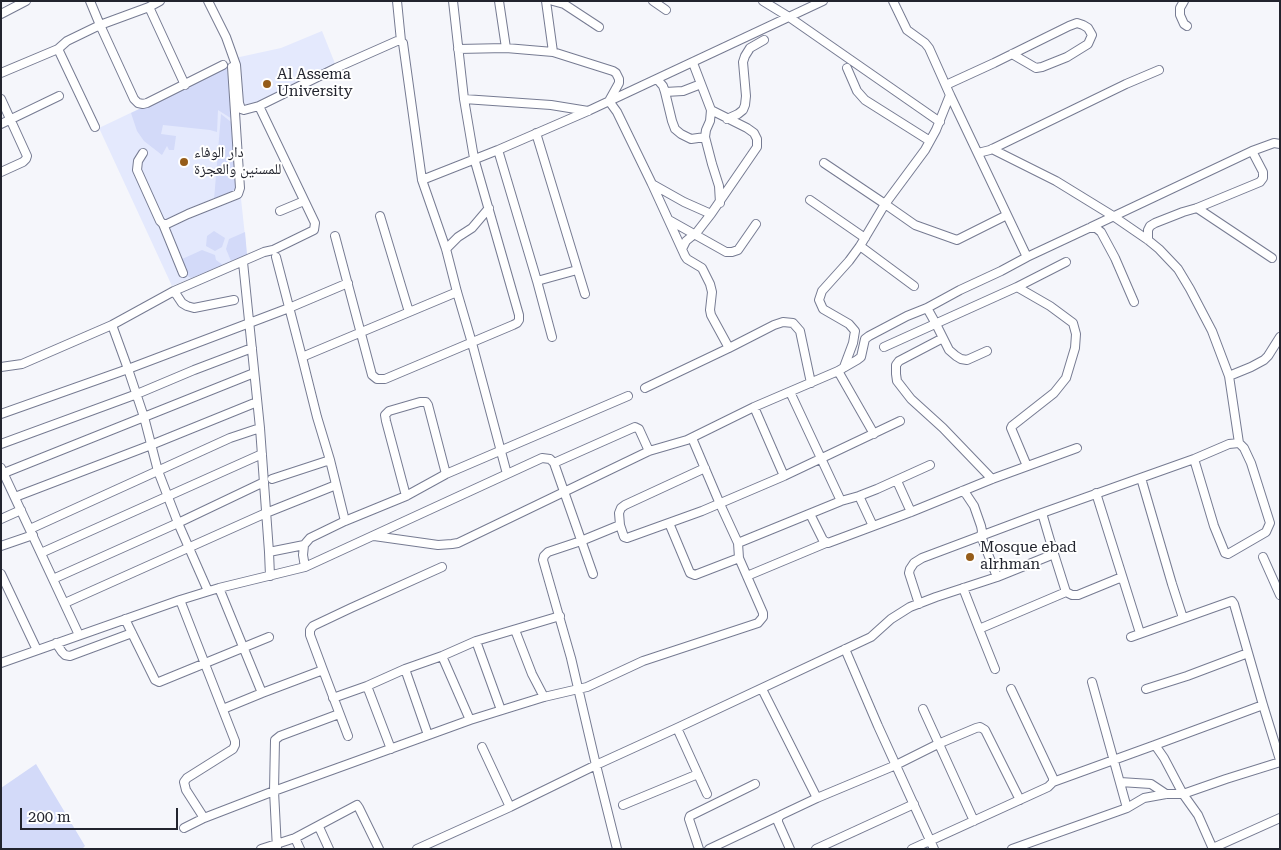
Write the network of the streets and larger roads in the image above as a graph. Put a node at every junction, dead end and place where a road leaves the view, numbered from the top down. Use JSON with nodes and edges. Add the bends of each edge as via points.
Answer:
{"nodes":[{"id":1,"x":26,"y":1,"type":"edge"},
{"id":2,"x":90,"y":1,"type":"edge"},
{"id":3,"x":160,"y":1,"type":"edge"},
{"id":4,"x":208,"y":1,"type":"edge"},
{"id":5,"x":397,"y":1,"type":"edge"},
{"id":6,"x":453,"y":1,"type":"edge"},
{"id":7,"x":499,"y":1,"type":"edge"},
{"id":8,"x":546,"y":1,"type":"edge"},
{"id":9,"x":553,"y":1,"type":"edge"},
{"id":10,"x":653,"y":1,"type":"edge"},
{"id":11,"x":763,"y":1,"type":"edge"},
{"id":12,"x":823,"y":1,"type":"edge"},
{"id":13,"x":894,"y":1,"type":"edge"},
{"id":14,"x":1184,"y":1,"type":"edge"},
{"id":15,"x":149,"y":7,"type":"junction"},
{"id":16,"x":666,"y":10,"type":"dead end"},
{"id":17,"x":1,"y":14,"type":"edge"},
{"id":18,"x":789,"y":17,"type":"junction"},
{"id":19,"x":100,"y":25,"type":"junction"},
{"id":20,"x":1187,"y":26,"type":"dead end"},
{"id":21,"x":600,"y":27,"type":"dead end"},
{"id":22,"x":764,"y":40,"type":"dead end"},
{"id":23,"x":401,"y":42,"type":"junction"},
{"id":24,"x":506,"y":48,"type":"junction"},
{"id":25,"x":58,"y":49,"type":"junction"},
{"id":26,"x":458,"y":50,"type":"junction"},
{"id":27,"x":553,"y":52,"type":"junction"},
{"id":28,"x":1012,"y":54,"type":"junction"},
{"id":29,"x":234,"y":61,"type":"junction"},
{"id":30,"x":694,"y":63,"type":"junction"},
{"id":31,"x":223,"y":65,"type":"dead end"},
{"id":32,"x":846,"y":68,"type":"dead end"},
{"id":33,"x":1159,"y":70,"type":"dead end"},
{"id":34,"x":1,"y":73,"type":"edge"},
{"id":35,"x":657,"y":79,"type":"junction"},
{"id":36,"x":184,"y":84,"type":"junction"},
{"id":37,"x":701,"y":84,"type":"junction"},
{"id":38,"x":946,"y":85,"type":"junction"},
{"id":39,"x":665,"y":92,"type":"junction"},
{"id":40,"x":950,"y":95,"type":"junction"},
{"id":41,"x":59,"y":96,"type":"dead end"},
{"id":42,"x":1,"y":99,"type":"edge"},
{"id":43,"x":464,"y":99,"type":"junction"},
{"id":44,"x":609,"y":101,"type":"junction"},
{"id":45,"x":259,"y":106,"type":"junction"},
{"id":46,"x":711,"y":110,"type":"junction"},
{"id":47,"x":588,"y":111,"type":"junction"},
{"id":48,"x":728,"y":118,"type":"junction"},
{"id":49,"x":11,"y":119,"type":"junction"},
{"id":50,"x":940,"y":122,"type":"junction"},
{"id":51,"x":1,"y":124,"type":"edge"},
{"id":52,"x":95,"y":127,"type":"dead end"},
{"id":53,"x":536,"y":134,"type":"junction"},
{"id":54,"x":704,"y":137,"type":"junction"},
{"id":55,"x":930,"y":140,"type":"junction"},
{"id":56,"x":1280,"y":144,"type":"edge"},
{"id":57,"x":992,"y":149,"type":"junction"},
{"id":58,"x":498,"y":150,"type":"junction"},
{"id":59,"x":1252,"y":151,"type":"junction"},
{"id":60,"x":142,"y":153,"type":"dead end"},
{"id":61,"x":978,"y":153,"type":"junction"},
{"id":62,"x":474,"y":158,"type":"junction"},
{"id":63,"x":824,"y":164,"type":"dead end"},
{"id":64,"x":1,"y":172,"type":"edge"},
{"id":65,"x":422,"y":180,"type":"junction"},
{"id":66,"x":652,"y":184,"type":"junction"},
{"id":67,"x":810,"y":200,"type":"dead end"},
{"id":68,"x":304,"y":201,"type":"junction"},
{"id":69,"x":720,"y":202,"type":"junction"},
{"id":70,"x":885,"y":204,"type":"junction"},
{"id":71,"x":488,"y":208,"type":"junction"},
{"id":72,"x":1197,"y":208,"type":"junction"},
{"id":73,"x":280,"y":212,"type":"dead end"},
{"id":74,"x":711,"y":214,"type":"junction"},
{"id":75,"x":1007,"y":215,"type":"junction"},
{"id":76,"x":380,"y":216,"type":"dead end"},
{"id":77,"x":1113,"y":216,"type":"junction"},
{"id":78,"x":669,"y":220,"type":"junction"},
{"id":79,"x":163,"y":224,"type":"junction"},
{"id":80,"x":756,"y":224,"type":"dead end"},
{"id":81,"x":1089,"y":228,"type":"junction"},
{"id":82,"x":694,"y":234,"type":"junction"},
{"id":83,"x":335,"y":236,"type":"dead end"},
{"id":84,"x":865,"y":238,"type":"junction"},
{"id":85,"x":1148,"y":240,"type":"junction"},
{"id":86,"x":860,"y":246,"type":"junction"},
{"id":87,"x":446,"y":249,"type":"junction"},
{"id":88,"x":682,"y":249,"type":"junction"},
{"id":89,"x":276,"y":257,"type":"dead end"},
{"id":90,"x":1026,"y":257,"type":"junction"},
{"id":91,"x":1272,"y":258,"type":"dead end"},
{"id":92,"x":243,"y":262,"type":"junction"},
{"id":93,"x":1066,"y":262,"type":"dead end"},
{"id":94,"x":577,"y":270,"type":"junction"},
{"id":95,"x":183,"y":274,"type":"dead end"},
{"id":96,"x":537,"y":281,"type":"junction"},
{"id":97,"x":348,"y":283,"type":"junction"},
{"id":98,"x":914,"y":286,"type":"dead end"},
{"id":99,"x":1017,"y":287,"type":"junction"},
{"id":100,"x":174,"y":291,"type":"junction"},
{"id":101,"x":457,"y":292,"type":"junction"},
{"id":102,"x":585,"y":294,"type":"dead end"},
{"id":103,"x":234,"y":300,"type":"dead end"},
{"id":104,"x":1134,"y":302,"type":"dead end"},
{"id":105,"x":289,"y":308,"type":"junction"},
{"id":106,"x":927,"y":308,"type":"junction"},
{"id":107,"x":409,"y":312,"type":"junction"},
{"id":108,"x":250,"y":322,"type":"junction"},
{"id":109,"x":112,"y":324,"type":"junction"},
{"id":110,"x":936,"y":324,"type":"junction"},
{"id":111,"x":360,"y":332,"type":"junction"},
{"id":112,"x":552,"y":337,"type":"dead end"},
{"id":113,"x":1280,"y":337,"type":"edge"},
{"id":114,"x":943,"y":338,"type":"junction"},
{"id":115,"x":472,"y":343,"type":"junction"},
{"id":116,"x":884,"y":347,"type":"dead end"},
{"id":117,"x":252,"y":348,"type":"junction"},
{"id":118,"x":729,"y":348,"type":"junction"},
{"id":119,"x":987,"y":351,"type":"dead end"},
{"id":120,"x":302,"y":357,"type":"junction"},
{"id":121,"x":1,"y":367,"type":"edge"},
{"id":122,"x":128,"y":369,"type":"junction"},
{"id":123,"x":841,"y":369,"type":"junction"},
{"id":124,"x":254,"y":373,"type":"junction"},
{"id":125,"x":1229,"y":376,"type":"junction"},
{"id":126,"x":811,"y":383,"type":"junction"},
{"id":127,"x":645,"y":388,"type":"dead end"},
{"id":128,"x":790,"y":392,"type":"junction"},
{"id":129,"x":137,"y":394,"type":"junction"},
{"id":130,"x":628,"y":396,"type":"dead end"},
{"id":131,"x":257,"y":402,"type":"junction"},
{"id":132,"x":754,"y":407,"type":"junction"},
{"id":133,"x":1,"y":414,"type":"edge"},
{"id":134,"x":144,"y":417,"type":"junction"},
{"id":135,"x":900,"y":422,"type":"dead end"},
{"id":136,"x":260,"y":428,"type":"junction"},
{"id":137,"x":874,"y":434,"type":"junction"},
{"id":138,"x":692,"y":438,"type":"junction"},
{"id":139,"x":1239,"y":443,"type":"junction"},
{"id":140,"x":1,"y":444,"type":"edge"},
{"id":141,"x":151,"y":445,"type":"junction"},
{"id":142,"x":1077,"y":448,"type":"dead end"},
{"id":143,"x":501,"y":451,"type":"junction"},
{"id":144,"x":649,"y":451,"type":"junction"},
{"id":145,"x":262,"y":454,"type":"junction"},
{"id":146,"x":821,"y":459,"type":"junction"},
{"id":147,"x":1194,"y":459,"type":"junction"},
{"id":148,"x":330,"y":460,"type":"junction"},
{"id":149,"x":554,"y":463,"type":"junction"},
{"id":150,"x":930,"y":465,"type":"dead end"},
{"id":151,"x":1027,"y":466,"type":"junction"},
{"id":152,"x":705,"y":468,"type":"junction"},
{"id":153,"x":2,"y":471,"type":"edge"},
{"id":154,"x":158,"y":472,"type":"junction"},
{"id":155,"x":446,"y":474,"type":"junction"},
{"id":156,"x":507,"y":474,"type":"junction"},
{"id":157,"x":784,"y":476,"type":"junction"},
{"id":158,"x":1141,"y":478,"type":"junction"},
{"id":159,"x":272,"y":479,"type":"dead end"},
{"id":160,"x":992,"y":479,"type":"junction"},
{"id":161,"x":897,"y":481,"type":"junction"},
{"id":162,"x":264,"y":482,"type":"junction"},
{"id":163,"x":9,"y":485,"type":"junction"},
{"id":164,"x":336,"y":485,"type":"junction"},
{"id":165,"x":1,"y":489,"type":"edge"},
{"id":166,"x":962,"y":491,"type":"junction"},
{"id":167,"x":563,"y":492,"type":"junction"},
{"id":168,"x":1096,"y":493,"type":"junction"},
{"id":169,"x":406,"y":496,"type":"junction"},
{"id":170,"x":859,"y":496,"type":"junction"},
{"id":171,"x":15,"y":497,"type":"junction"},
{"id":172,"x":167,"y":497,"type":"junction"},
{"id":173,"x":841,"y":501,"type":"junction"},
{"id":174,"x":720,"y":504,"type":"junction"},
{"id":175,"x":21,"y":510,"type":"junction"},
{"id":176,"x":911,"y":512,"type":"junction"},
{"id":177,"x":1042,"y":512,"type":"junction"},
{"id":178,"x":266,"y":513,"type":"junction"},
{"id":179,"x":810,"y":514,"type":"junction"},
{"id":180,"x":1,"y":519,"type":"edge"},
{"id":181,"x":345,"y":521,"type":"junction"},
{"id":182,"x":178,"y":523,"type":"junction"},
{"id":183,"x":669,"y":523,"type":"junction"},
{"id":184,"x":620,"y":525,"type":"junction"},
{"id":185,"x":873,"y":526,"type":"junction"},
{"id":186,"x":31,"y":532,"type":"junction"},
{"id":187,"x":374,"y":536,"type":"junction"},
{"id":188,"x":981,"y":536,"type":"junction"},
{"id":189,"x":581,"y":541,"type":"junction"},
{"id":190,"x":738,"y":543,"type":"junction"},
{"id":191,"x":826,"y":543,"type":"junction"},
{"id":192,"x":304,"y":545,"type":"junction"},
{"id":193,"x":1,"y":546,"type":"edge"},
{"id":194,"x":189,"y":548,"type":"junction"},
{"id":195,"x":269,"y":552,"type":"junction"},
{"id":196,"x":41,"y":554,"type":"junction"},
{"id":197,"x":1054,"y":554,"type":"junction"},
{"id":198,"x":1263,"y":557,"type":"dead end"},
{"id":199,"x":739,"y":558,"type":"junction"},
{"id":200,"x":305,"y":567,"type":"junction"},
{"id":201,"x":442,"y":567,"type":"dead end"},
{"id":202,"x":1,"y":574,"type":"edge"},
{"id":203,"x":593,"y":574,"type":"dead end"},
{"id":204,"x":270,"y":576,"type":"junction"},
{"id":205,"x":747,"y":576,"type":"junction"},
{"id":206,"x":997,"y":576,"type":"junction"},
{"id":207,"x":1122,"y":577,"type":"junction"},
{"id":208,"x":53,"y":579,"type":"junction"},
{"id":209,"x":219,"y":588,"type":"junction"},
{"id":210,"x":963,"y":588,"type":"junction"},
{"id":211,"x":208,"y":591,"type":"junction"},
{"id":212,"x":1279,"y":591,"type":"edge"},
{"id":213,"x":1066,"y":592,"type":"junction"},
{"id":214,"x":180,"y":600,"type":"junction"},
{"id":215,"x":65,"y":604,"type":"junction"},
{"id":216,"x":919,"y":604,"type":"junction"},
{"id":217,"x":560,"y":616,"type":"junction"},
{"id":218,"x":1183,"y":618,"type":"junction"},
{"id":219,"x":124,"y":619,"type":"junction"},
{"id":220,"x":979,"y":629,"type":"junction"},
{"id":221,"x":93,"y":630,"type":"junction"},
{"id":222,"x":515,"y":630,"type":"junction"},
{"id":223,"x":132,"y":633,"type":"junction"},
{"id":224,"x":1140,"y":633,"type":"junction"},
{"id":225,"x":79,"y":635,"type":"junction"},
{"id":226,"x":269,"y":637,"type":"dead end"},
{"id":227,"x":1131,"y":637,"type":"dead end"},
{"id":228,"x":476,"y":641,"type":"junction"},
{"id":229,"x":56,"y":643,"type":"junction"},
{"id":230,"x":100,"y":645,"type":"junction"},
{"id":231,"x":243,"y":648,"type":"junction"},
{"id":232,"x":845,"y":649,"type":"junction"},
{"id":233,"x":37,"y":650,"type":"junction"},
{"id":234,"x":1248,"y":653,"type":"junction"},
{"id":235,"x":442,"y":656,"type":"junction"},
{"id":236,"x":1,"y":663,"type":"edge"},
{"id":237,"x":204,"y":664,"type":"junction"},
{"id":238,"x":405,"y":669,"type":"junction"},
{"id":239,"x":995,"y":669,"type":"dead end"},
{"id":240,"x":323,"y":670,"type":"junction"},
{"id":241,"x":1092,"y":682,"type":"dead end"},
{"id":242,"x":368,"y":686,"type":"junction"},
{"id":243,"x":578,"y":688,"type":"junction"},
{"id":244,"x":762,"y":688,"type":"junction"},
{"id":245,"x":1011,"y":689,"type":"dead end"},
{"id":246,"x":1146,"y":689,"type":"dead end"},
{"id":247,"x":262,"y":693,"type":"junction"},
{"id":248,"x":544,"y":697,"type":"junction"},
{"id":249,"x":333,"y":698,"type":"junction"},
{"id":250,"x":1263,"y":706,"type":"junction"},
{"id":251,"x":223,"y":709,"type":"junction"},
{"id":252,"x":923,"y":709,"type":"dead end"},
{"id":253,"x":500,"y":710,"type":"junction"},
{"id":254,"x":339,"y":714,"type":"junction"},
{"id":255,"x":470,"y":720,"type":"junction"},
{"id":256,"x":677,"y":728,"type":"junction"},
{"id":257,"x":428,"y":735,"type":"junction"},
{"id":258,"x":348,"y":736,"type":"dead end"},
{"id":259,"x":938,"y":744,"type":"junction"},
{"id":260,"x":1155,"y":745,"type":"junction"},
{"id":261,"x":482,"y":747,"type":"dead end"},
{"id":262,"x":391,"y":748,"type":"junction"},
{"id":263,"x":1114,"y":760,"type":"junction"},
{"id":264,"x":1280,"y":761,"type":"edge"},
{"id":265,"x":596,"y":765,"type":"junction"},
{"id":266,"x":896,"y":765,"type":"junction"},
{"id":267,"x":698,"y":774,"type":"junction"},
{"id":268,"x":1053,"y":782,"type":"junction"},
{"id":269,"x":1120,"y":782,"type":"junction"},
{"id":270,"x":755,"y":784,"type":"dead end"},
{"id":271,"x":274,"y":791,"type":"junction"},
{"id":272,"x":707,"y":794,"type":"dead end"},
{"id":273,"x":1166,"y":794,"type":"junction"},
{"id":274,"x":1183,"y":794,"type":"junction"},
{"id":275,"x":817,"y":798,"type":"junction"},
{"id":276,"x":1020,"y":800,"type":"junction"},
{"id":277,"x":623,"y":804,"type":"dead end"},
{"id":278,"x":914,"y":804,"type":"junction"},
{"id":279,"x":510,"y":807,"type":"junction"},
{"id":280,"x":1127,"y":808,"type":"junction"},
{"id":281,"x":779,"y":816,"type":"junction"},
{"id":282,"x":204,"y":818,"type":"junction"},
{"id":283,"x":1280,"y":818,"type":"edge"},
{"id":284,"x":974,"y":821,"type":"junction"},
{"id":285,"x":319,"y":827,"type":"junction"},
{"id":286,"x":184,"y":828,"type":"dead end"},
{"id":287,"x":295,"y":838,"type":"junction"},
{"id":288,"x":729,"y":840,"type":"junction"},
{"id":289,"x":834,"y":840,"type":"junction"},
{"id":290,"x":930,"y":840,"type":"junction"},
{"id":291,"x":277,"y":846,"type":"edge"},
{"id":292,"x":1213,"y":848,"type":"edge"},
{"id":293,"x":261,"y":849,"type":"edge"},
{"id":294,"x":300,"y":849,"type":"edge"},
{"id":295,"x":328,"y":849,"type":"edge"},
{"id":296,"x":379,"y":849,"type":"edge"},
{"id":297,"x":417,"y":849,"type":"edge"},
{"id":298,"x":617,"y":849,"type":"edge"},
{"id":299,"x":699,"y":849,"type":"edge"},
{"id":300,"x":709,"y":849,"type":"edge"},
{"id":301,"x":733,"y":849,"type":"edge"},
{"id":302,"x":790,"y":849,"type":"edge"},
{"id":303,"x":816,"y":849,"type":"edge"},
{"id":304,"x":839,"y":849,"type":"edge"},
{"id":305,"x":912,"y":849,"type":"edge"},
{"id":306,"x":934,"y":849,"type":"edge"},
{"id":307,"x":1012,"y":849,"type":"edge"}],
"edges":[{"from":1,"to":17,"type":"street"},
{"from":2,"to":19,"type":"street"},
{"from":3,"to":15,"type":"street"},
{"from":4,"to":29,"type":"street"},
{"from":5,"to":23,"type":"street"},
{"from":6,"to":26,"type":"street"},
{"from":7,"to":24,"type":"street"},
{"from":8,"to":27,"type":"street"},
{"from":9,"to":21,"type":"street","via":[[564,4]]},
{"from":10,"to":16,"type":"street"},
{"from":11,"to":18,"type":"street"},
{"from":12,"to":18,"type":"street"},
{"from":13,"to":38,"type":"street","via":[[907,30],[929,46]]},
{"from":14,"to":20,"type":"street","via":[[1180,15]]},
{"from":15,"to":19,"type":"street"},
{"from":15,"to":36,"type":"street"},
{"from":18,"to":30,"type":"street"},
{"from":18,"to":50,"type":"street"},
{"from":19,"to":25,"type":"street"},
{"from":19,"to":36,"type":"street","via":[[138,103],[147,103]]},
{"from":22,"to":48,"type":"street","via":[[750,48],[745,56],[745,105],[738,114]]},
{"from":23,"to":45,"type":"street","via":[[336,68]]},
{"from":23,"to":65,"type":"street","via":[[405,47]]},
{"from":24,"to":26,"type":"street"},
{"from":24,"to":27,"type":"street"},
{"from":25,"to":34,"type":"street"},
{"from":25,"to":52,"type":"street"},
{"from":26,"to":43,"type":"street"},
{"from":27,"to":44,"type":"street","via":[[616,73],[619,83]]},
{"from":28,"to":28,"type":"street","via":[[1077,23],[1088,28],[1092,35],[1088,44],[1042,67],[1036,68]]},
{"from":28,"to":38,"type":"street"},
{"from":29,"to":45,"type":"street","via":[[241,108],[247,110]]},
{"from":29,"to":79,"type":"street","via":[[239,192]]},
{"from":30,"to":35,"type":"street"},
{"from":30,"to":37,"type":"street"},
{"from":31,"to":36,"type":"street"},
{"from":32,"to":55,"type":"street","via":[[866,100]]},
{"from":33,"to":57,"type":"street"},
{"from":35,"to":39,"type":"street"},
{"from":35,"to":44,"type":"street"},
{"from":37,"to":39,"type":"street","via":[[684,91]]},
{"from":37,"to":46,"type":"street"},
{"from":38,"to":40,"type":"street"},
{"from":39,"to":54,"type":"street","via":[[675,128],[691,139]]},
{"from":40,"to":50,"type":"street"},
{"from":40,"to":61,"type":"street"},
{"from":41,"to":49,"type":"street"},
{"from":42,"to":49,"type":"street"},
{"from":43,"to":47,"type":"street"},
{"from":43,"to":62,"type":"street"},
{"from":44,"to":47,"type":"street"},
{"from":44,"to":66,"type":"street"},
{"from":45,"to":68,"type":"street"},
{"from":46,"to":48,"type":"street"},
{"from":46,"to":54,"type":"street"},
{"from":47,"to":53,"type":"street"},
{"from":48,"to":69,"type":"street","via":[[754,133],[758,142]]},
{"from":49,"to":51,"type":"street"},
{"from":49,"to":64,"type":"street","via":[[27,156],[24,162]]},
{"from":50,"to":55,"type":"street"},
{"from":53,"to":58,"type":"street"},
{"from":53,"to":94,"type":"street"},
{"from":54,"to":69,"type":"street","via":[[719,186]]},
{"from":55,"to":70,"type":"street"},
{"from":56,"to":59,"type":"street"},
{"from":57,"to":61,"type":"street"},
{"from":57,"to":77,"type":"street","via":[[1056,181]]},
{"from":58,"to":62,"type":"street"},
{"from":58,"to":96,"type":"street"},
{"from":59,"to":72,"type":"street","via":[[1263,172],[1260,182]]},
{"from":59,"to":77,"type":"street"},
{"from":60,"to":79,"type":"street","via":[[137,170]]},
{"from":61,"to":75,"type":"street"},
{"from":62,"to":65,"type":"street"},
{"from":62,"to":71,"type":"street"},
{"from":63,"to":70,"type":"street"},
{"from":65,"to":87,"type":"street"},
{"from":66,"to":74,"type":"street"},
{"from":66,"to":78,"type":"street"},
{"from":67,"to":84,"type":"street"},
{"from":68,"to":73,"type":"street"},
{"from":68,"to":92,"type":"street","via":[[315,223],[314,230]]},
{"from":69,"to":74,"type":"street"},
{"from":70,"to":75,"type":"street","via":[[915,225],[957,240]]},
{"from":70,"to":84,"type":"street"},
{"from":71,"to":87,"type":"street","via":[[472,228]]},
{"from":71,"to":115,"type":"street","via":[[520,320]]},
{"from":72,"to":85,"type":"street","via":[[1150,226]]},
{"from":72,"to":91,"type":"street"},
{"from":74,"to":82,"type":"street"},
{"from":75,"to":90,"type":"street"},
{"from":76,"to":107,"type":"street"},
{"from":77,"to":81,"type":"street"},
{"from":77,"to":85,"type":"street"},
{"from":78,"to":82,"type":"street"},
{"from":78,"to":88,"type":"street"},
{"from":79,"to":95,"type":"street"},
{"from":80,"to":82,"type":"street","via":[[735,252],[726,252]]},
{"from":81,"to":90,"type":"street"},
{"from":81,"to":104,"type":"street","via":[[1101,232]]},
{"from":82,"to":88,"type":"street"},
{"from":83,"to":97,"type":"street"},
{"from":84,"to":86,"type":"street"},
{"from":85,"to":125,"type":"street","via":[[1170,259],[1182,276],[1212,331]]},
{"from":86,"to":98,"type":"street"},
{"from":86,"to":123,"type":"street","via":[[822,291],[819,300],[823,309],[855,331]]},
{"from":87,"to":101,"type":"street"},
{"from":88,"to":118,"type":"street","via":[[687,259],[702,268],[710,284],[711,315]]},
{"from":89,"to":105,"type":"street"},
{"from":90,"to":106,"type":"street"},
{"from":92,"to":100,"type":"street"},
{"from":92,"to":108,"type":"street"},
{"from":93,"to":99,"type":"street"},
{"from":94,"to":96,"type":"street"},
{"from":94,"to":102,"type":"street"},
{"from":96,"to":112,"type":"street"},
{"from":97,"to":105,"type":"street"},
{"from":97,"to":111,"type":"street"},
{"from":99,"to":110,"type":"street"},
{"from":99,"to":151,"type":"street","via":[[1073,323],[1076,334],[1066,378],[1054,393],[1010,428]]},
{"from":100,"to":103,"type":"street","via":[[182,303],[194,308]]},
{"from":100,"to":109,"type":"street"},
{"from":101,"to":107,"type":"street"},
{"from":101,"to":115,"type":"street"},
{"from":105,"to":108,"type":"street"},
{"from":105,"to":120,"type":"street"},
{"from":106,"to":110,"type":"street"},
{"from":106,"to":123,"type":"street","via":[[867,337],[861,357]]},
{"from":107,"to":111,"type":"street"},
{"from":108,"to":117,"type":"street"},
{"from":108,"to":122,"type":"street"},
{"from":109,"to":121,"type":"street","via":[[19,366]]},
{"from":109,"to":122,"type":"street"},
{"from":110,"to":114,"type":"street"},
{"from":110,"to":116,"type":"street"},
{"from":111,"to":115,"type":"street","via":[[372,375],[377,379],[385,379]]},
{"from":111,"to":120,"type":"street"},
{"from":113,"to":125,"type":"street","via":[[1264,360]]},
{"from":114,"to":119,"type":"street","via":[[949,350],[961,359]]},
{"from":114,"to":160,"type":"street","via":[[899,361],[896,369],[898,380],[911,399]]},
{"from":115,"to":143,"type":"street"},
{"from":117,"to":124,"type":"street"},
{"from":117,"to":129,"type":"street"},
{"from":118,"to":126,"type":"street","via":[[774,325],[793,323],[800,331]]},
{"from":118,"to":127,"type":"street"},
{"from":120,"to":148,"type":"street"},
{"from":122,"to":129,"type":"street"},
{"from":122,"to":133,"type":"street"},
{"from":123,"to":126,"type":"street"},
{"from":123,"to":137,"type":"street"},
{"from":124,"to":131,"type":"street"},
{"from":124,"to":134,"type":"street"},
{"from":125,"to":139,"type":"street"},
{"from":126,"to":128,"type":"street"},
{"from":128,"to":132,"type":"street"},
{"from":128,"to":146,"type":"street"},
{"from":129,"to":134,"type":"street"},
{"from":129,"to":140,"type":"street"},
{"from":130,"to":143,"type":"street"},
{"from":131,"to":136,"type":"street"},
{"from":131,"to":141,"type":"street"},
{"from":132,"to":138,"type":"street"},
{"from":132,"to":157,"type":"street"},
{"from":134,"to":141,"type":"street"},
{"from":134,"to":153,"type":"street"},
{"from":135,"to":137,"type":"street"},
{"from":136,"to":145,"type":"street"},
{"from":136,"to":154,"type":"street","via":[[230,438]]},
{"from":137,"to":146,"type":"street"},
{"from":138,"to":144,"type":"street"},
{"from":138,"to":152,"type":"street"},
{"from":139,"to":147,"type":"street"},
{"from":139,"to":147,"type":"street","via":[[1251,463],[1270,523],[1266,532],[1228,554],[1223,551],[1214,526]]},
{"from":141,"to":154,"type":"street"},
{"from":141,"to":171,"type":"street"},
{"from":142,"to":151,"type":"street"},
{"from":143,"to":155,"type":"street"},
{"from":143,"to":156,"type":"street"},
{"from":144,"to":149,"type":"street","via":[[640,430],[635,427]]},
{"from":144,"to":167,"type":"street"},
{"from":145,"to":162,"type":"street"},
{"from":145,"to":172,"type":"street"},
{"from":146,"to":157,"type":"street"},
{"from":146,"to":173,"type":"street"},
{"from":147,"to":158,"type":"street"},
{"from":148,"to":159,"type":"street"},
{"from":148,"to":164,"type":"street"},
{"from":149,"to":156,"type":"street","via":[[542,458]]},
{"from":149,"to":167,"type":"street"},
{"from":150,"to":161,"type":"street"},
{"from":151,"to":160,"type":"street"},
{"from":152,"to":174,"type":"street"},
{"from":152,"to":184,"type":"street","via":[[625,505],[619,513]]},
{"from":153,"to":163,"type":"street"},
{"from":154,"to":172,"type":"street"},
{"from":154,"to":186,"type":"street"},
{"from":155,"to":169,"type":"street"},
{"from":155,"to":169,"type":"street","via":[[426,402],[389,411],[385,416]]},
{"from":156,"to":187,"type":"street"},
{"from":157,"to":174,"type":"street"},
{"from":158,"to":168,"type":"street"},
{"from":158,"to":218,"type":"street"},
{"from":160,"to":166,"type":"street"},
{"from":161,"to":170,"type":"street"},
{"from":161,"to":176,"type":"street"},
{"from":162,"to":178,"type":"street"},
{"from":162,"to":182,"type":"street"},
{"from":163,"to":165,"type":"street"},
{"from":163,"to":171,"type":"street"},
{"from":164,"to":178,"type":"street"},
{"from":164,"to":181,"type":"street"},
{"from":166,"to":176,"type":"street"},
{"from":166,"to":188,"type":"street","via":[[974,506]]},
{"from":167,"to":187,"type":"street","via":[[452,544]]},
{"from":167,"to":189,"type":"street"},
{"from":168,"to":177,"type":"street"},
{"from":168,"to":207,"type":"street"},
{"from":169,"to":181,"type":"street"},
{"from":170,"to":173,"type":"street"},
{"from":170,"to":185,"type":"street"},
{"from":171,"to":175,"type":"street"},
{"from":172,"to":182,"type":"street"},
{"from":172,"to":196,"type":"street"},
{"from":173,"to":179,"type":"street"},
{"from":174,"to":183,"type":"street"},
{"from":174,"to":190,"type":"street"},
{"from":175,"to":180,"type":"street"},
{"from":175,"to":186,"type":"street"},
{"from":176,"to":185,"type":"street"},
{"from":177,"to":188,"type":"street"},
{"from":177,"to":197,"type":"street"},
{"from":178,"to":194,"type":"street"},
{"from":178,"to":195,"type":"street"},
{"from":179,"to":190,"type":"street"},
{"from":179,"to":191,"type":"street"},
{"from":181,"to":192,"type":"street","via":[[310,538]]},
{"from":182,"to":194,"type":"street"},
{"from":182,"to":208,"type":"street"},
{"from":183,"to":184,"type":"street","via":[[627,538]]},
{"from":183,"to":199,"type":"street","via":[[690,573],[695,575]]},
{"from":184,"to":189,"type":"street"},
{"from":185,"to":191,"type":"street"},
{"from":186,"to":193,"type":"street"},
{"from":186,"to":196,"type":"street"},
{"from":187,"to":200,"type":"street"},
{"from":188,"to":206,"type":"street"},
{"from":188,"to":216,"type":"street","via":[[914,563],[910,573]]},
{"from":189,"to":203,"type":"street"},
{"from":189,"to":217,"type":"street","via":[[544,556]]},
{"from":190,"to":199,"type":"street"},
{"from":191,"to":205,"type":"street"},
{"from":192,"to":195,"type":"street"},
{"from":192,"to":200,"type":"street"},
{"from":194,"to":211,"type":"street"},
{"from":194,"to":215,"type":"street"},
{"from":195,"to":204,"type":"street"},
{"from":196,"to":208,"type":"street"},
{"from":197,"to":206,"type":"street"},
{"from":197,"to":213,"type":"street"},
{"from":198,"to":212,"type":"street"},
{"from":199,"to":205,"type":"street"},
{"from":200,"to":204,"type":"street"},
{"from":201,"to":240,"type":"street","via":[[314,626],[310,635]]},
{"from":202,"to":233,"type":"street"},
{"from":204,"to":209,"type":"street"},
{"from":205,"to":243,"type":"street","via":[[763,617],[758,623],[643,661],[587,687]]},
{"from":206,"to":210,"type":"street"},
{"from":207,"to":213,"type":"street","via":[[1078,595]]},
{"from":207,"to":224,"type":"street"},
{"from":208,"to":215,"type":"street"},
{"from":209,"to":211,"type":"street"},
{"from":209,"to":231,"type":"street"},
{"from":210,"to":216,"type":"street"},
{"from":210,"to":220,"type":"street"},
{"from":211,"to":214,"type":"street"},
{"from":213,"to":220,"type":"street"},
{"from":214,"to":219,"type":"street"},
{"from":214,"to":237,"type":"street"},
{"from":215,"to":225,"type":"street"},
{"from":216,"to":232,"type":"street","via":[[896,616],[871,637]]},
{"from":217,"to":222,"type":"street"},
{"from":217,"to":243,"type":"street"},
{"from":218,"to":224,"type":"street"},
{"from":218,"to":234,"type":"street","via":[[1232,601]]},
{"from":219,"to":221,"type":"street"},
{"from":219,"to":223,"type":"street"},
{"from":220,"to":239,"type":"street"},
{"from":221,"to":225,"type":"street"},
{"from":221,"to":230,"type":"street"},
{"from":222,"to":228,"type":"street"},
{"from":222,"to":248,"type":"street"},
{"from":223,"to":230,"type":"street"},
{"from":223,"to":237,"type":"street","via":[[157,682]]},
{"from":224,"to":227,"type":"street"},
{"from":225,"to":229,"type":"street"},
{"from":226,"to":231,"type":"street"},
{"from":228,"to":235,"type":"street"},
{"from":228,"to":253,"type":"street"},
{"from":229,"to":230,"type":"street","via":[[65,655],[70,656]]},
{"from":229,"to":233,"type":"street"},
{"from":231,"to":237,"type":"street"},
{"from":231,"to":247,"type":"street"},
{"from":232,"to":244,"type":"street"},
{"from":232,"to":266,"type":"street"},
{"from":233,"to":236,"type":"street"},
{"from":234,"to":246,"type":"street"},
{"from":234,"to":250,"type":"street"},
{"from":235,"to":238,"type":"street"},
{"from":235,"to":255,"type":"street"},
{"from":237,"to":251,"type":"street"},
{"from":238,"to":242,"type":"street"},
{"from":238,"to":257,"type":"street"},
{"from":240,"to":247,"type":"street"},
{"from":240,"to":249,"type":"street"},
{"from":241,"to":263,"type":"street"},
{"from":242,"to":249,"type":"street"},
{"from":242,"to":262,"type":"street"},
{"from":243,"to":248,"type":"street"},
{"from":243,"to":265,"type":"street"},
{"from":244,"to":256,"type":"street"},
{"from":244,"to":275,"type":"street"},
{"from":245,"to":268,"type":"street"},
{"from":247,"to":251,"type":"street"},
{"from":248,"to":253,"type":"street"},
{"from":249,"to":254,"type":"street"},
{"from":250,"to":260,"type":"street"},
{"from":250,"to":264,"type":"street"},
{"from":251,"to":282,"type":"street","via":[[235,741],[234,747],[184,782]]},
{"from":252,"to":259,"type":"street"},
{"from":253,"to":255,"type":"street"},
{"from":254,"to":258,"type":"street"},
{"from":254,"to":271,"type":"street","via":[[276,738]]},
{"from":255,"to":257,"type":"street"},
{"from":256,"to":265,"type":"street"},
{"from":256,"to":267,"type":"street"},
{"from":257,"to":262,"type":"street"},
{"from":259,"to":266,"type":"street"},
{"from":259,"to":276,"type":"street","via":[[976,728],[986,730]]},
{"from":259,"to":284,"type":"street"},
{"from":260,"to":263,"type":"street"},
{"from":260,"to":274,"type":"street"},
{"from":261,"to":279,"type":"street"},
{"from":262,"to":271,"type":"street"},
{"from":263,"to":268,"type":"street"},
{"from":263,"to":269,"type":"street"},
{"from":264,"to":274,"type":"street"},
{"from":265,"to":279,"type":"street"},
{"from":265,"to":298,"type":"street"},
{"from":266,"to":275,"type":"street"},
{"from":266,"to":278,"type":"street"},
{"from":267,"to":272,"type":"street"},
{"from":267,"to":277,"type":"street"},
{"from":268,"to":276,"type":"street"},
{"from":269,"to":273,"type":"street","via":[[1151,784]]},
{"from":269,"to":280,"type":"street"},
{"from":270,"to":299,"type":"street","via":[[690,816]]},
{"from":271,"to":282,"type":"street"},
{"from":271,"to":291,"type":"street"},
{"from":273,"to":274,"type":"street"},
{"from":273,"to":280,"type":"street","via":[[1144,798]]},
{"from":274,"to":292,"type":"street","via":[[1198,815]]},
{"from":275,"to":281,"type":"street"},
{"from":276,"to":284,"type":"street"},
{"from":278,"to":289,"type":"street"},
{"from":278,"to":290,"type":"street"},
{"from":279,"to":297,"type":"street"},
{"from":280,"to":307,"type":"street"},
{"from":281,"to":288,"type":"street"},
{"from":281,"to":302,"type":"street","via":[[778,822]]},
{"from":282,"to":286,"type":"street"},
{"from":283,"to":292,"type":"street"},
{"from":284,"to":290,"type":"street"},
{"from":285,"to":287,"type":"street"},
{"from":285,"to":295,"type":"street"},
{"from":285,"to":296,"type":"street","via":[[357,805]]},
{"from":287,"to":291,"type":"street"},
{"from":287,"to":294,"type":"street"},
{"from":288,"to":300,"type":"street"},
{"from":288,"to":301,"type":"street"},
{"from":289,"to":303,"type":"street"},
{"from":289,"to":304,"type":"street"},
{"from":290,"to":305,"type":"street"},
{"from":290,"to":306,"type":"street"},
{"from":291,"to":293,"type":"street"}]}
